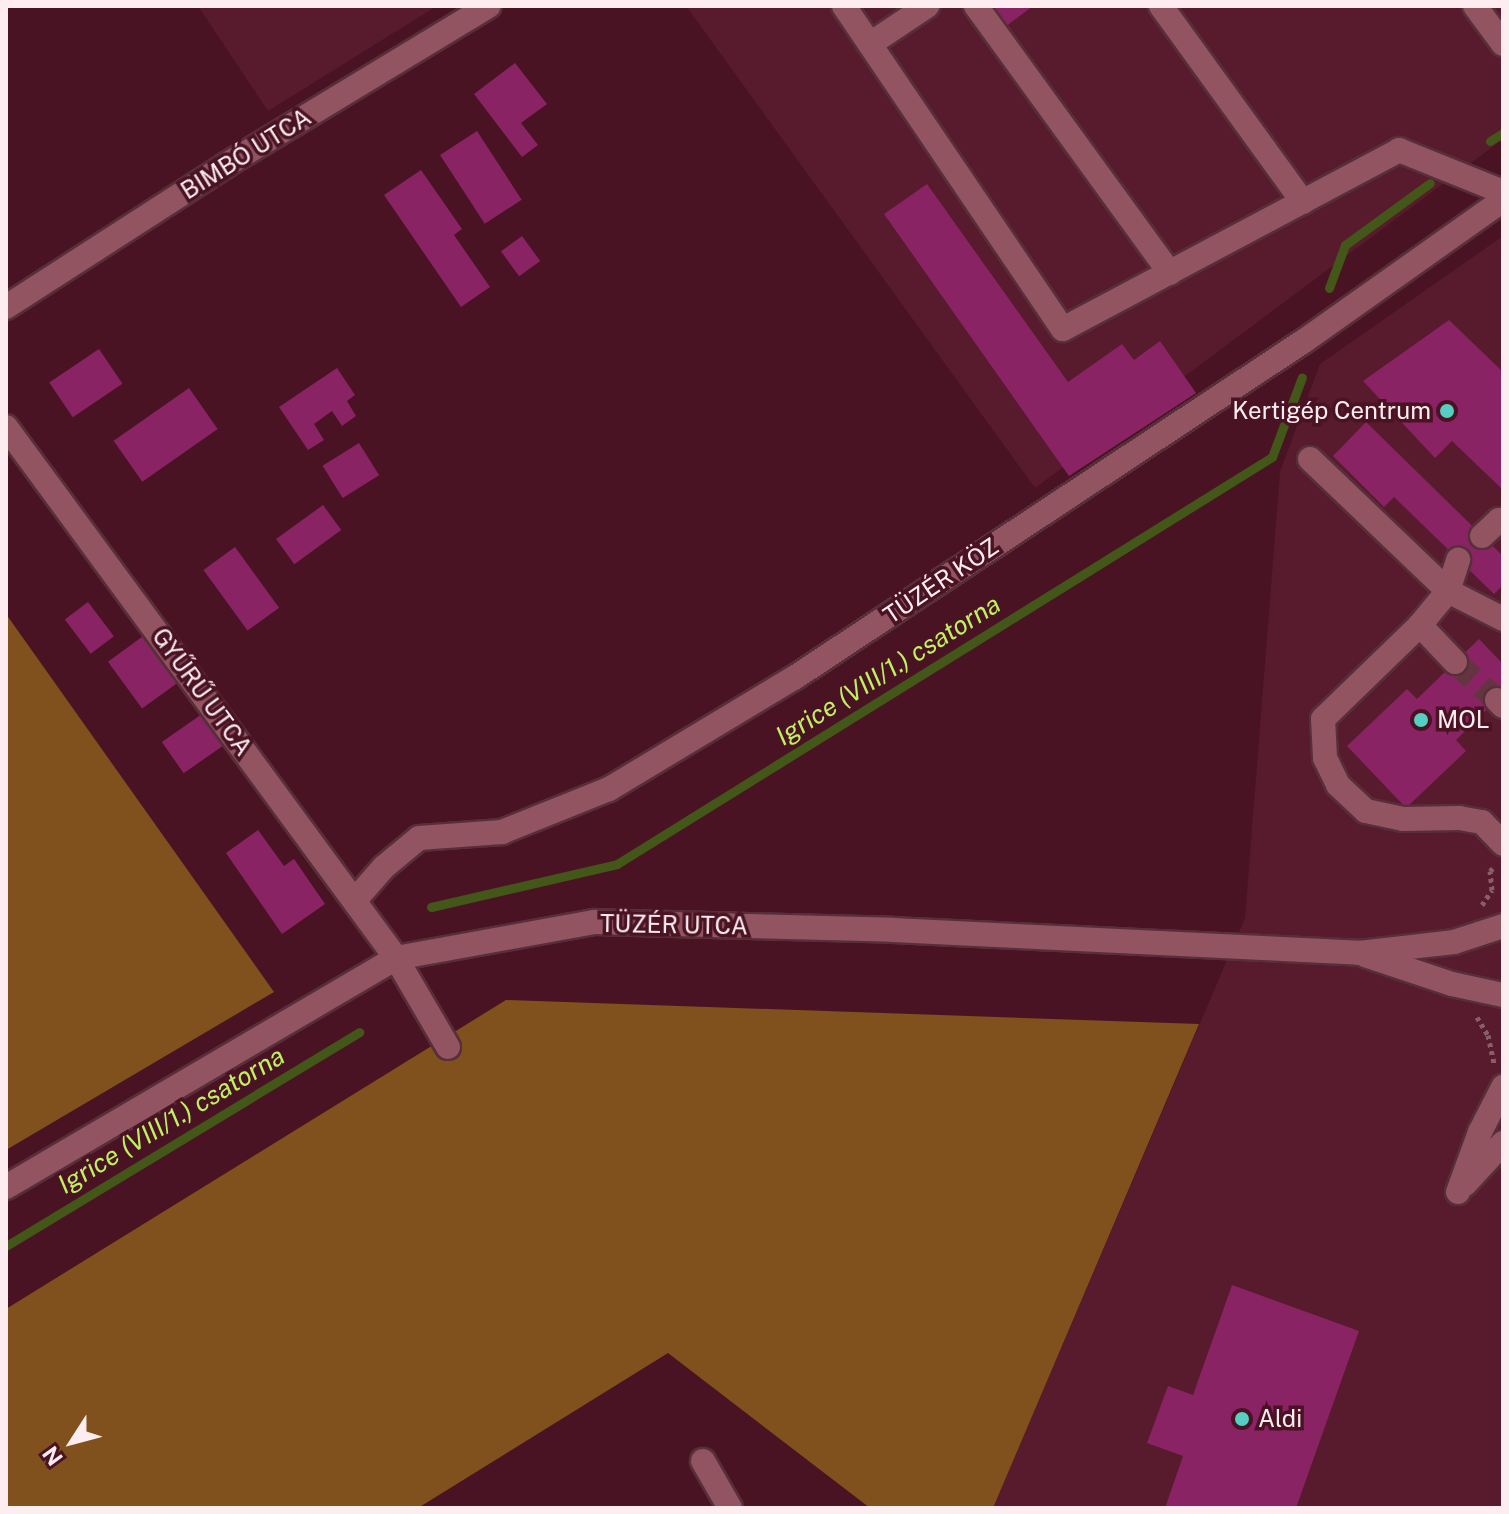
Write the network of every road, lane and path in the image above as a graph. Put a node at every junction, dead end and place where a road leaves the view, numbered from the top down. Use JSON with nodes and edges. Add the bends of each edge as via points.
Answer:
{"nodes":[{"id":1,"x":489,"y":6,"type":"edge"},
{"id":2,"x":844,"y":6,"type":"edge"},
{"id":3,"x":927,"y":6,"type":"edge"},
{"id":4,"x":976,"y":6,"type":"edge"},
{"id":5,"x":1161,"y":6,"type":"edge"},
{"id":6,"x":1475,"y":6,"type":"edge"},
{"id":7,"x":870,"y":44,"type":"junction"},
{"id":8,"x":1503,"y":44,"type":"edge"},
{"id":9,"x":1503,"y":192,"type":"edge"},
{"id":10,"x":1503,"y":200,"type":"edge"},
{"id":11,"x":1303,"y":202,"type":"junction"},
{"id":12,"x":1170,"y":273,"type":"junction"},
{"id":13,"x":6,"y":307,"type":"edge"},
{"id":14,"x":6,"y":427,"type":"edge"},
{"id":15,"x":1310,"y":459,"type":"dead end"},
{"id":16,"x":1503,"y":522,"type":"edge"},
{"id":17,"x":1482,"y":536,"type":"dead end"},
{"id":18,"x":1458,"y":560,"type":"dead end"},
{"id":19,"x":1448,"y":591,"type":"junction"},
{"id":20,"x":1503,"y":619,"type":"edge"},
{"id":21,"x":1420,"y":625,"type":"junction"},
{"id":22,"x":1455,"y":662,"type":"tunnel mouth"},
{"id":23,"x":1503,"y":844,"type":"edge"},
{"id":24,"x":355,"y":900,"type":"junction"},
{"id":25,"x":1503,"y":926,"type":"edge"},
{"id":26,"x":1359,"y":953,"type":"junction"},
{"id":27,"x":396,"y":958,"type":"junction"},
{"id":28,"x":1503,"y":995,"type":"edge"},
{"id":29,"x":448,"y":1047,"type":"dead end"},
{"id":30,"x":1503,"y":1087,"type":"edge"},
{"id":31,"x":1503,"y":1143,"type":"edge"},
{"id":32,"x":6,"y":1187,"type":"edge"},
{"id":33,"x":703,"y":1461,"type":"dead end"},
{"id":34,"x":730,"y":1508,"type":"edge"}],
"edges":[{"from":1,"to":13,"type":"street","name":"BIMBÓ UTCA","via":[[226,165]]},
{"from":2,"to":7,"type":"street"},
{"from":3,"to":7,"type":"street"},
{"from":4,"to":12,"type":"street"},
{"from":5,"to":11,"type":"street"},
{"from":6,"to":8,"type":"street"},
{"from":7,"to":12,"type":"street","via":[[1063,329]]},
{"from":9,"to":11,"type":"street","via":[[1399,150]]},
{"from":10,"to":24,"type":"street","name":"TÜZÉR KÖZ","via":[[1304,341],[794,678],[609,789],[502,832],[419,838]]},
{"from":11,"to":12,"type":"street"},
{"from":14,"to":24,"type":"street","name":"GYŰRŰ UTCA"},
{"from":15,"to":19,"type":"street"},
{"from":16,"to":17,"type":"street"},
{"from":18,"to":19,"type":"street"},
{"from":19,"to":20,"type":"street"},
{"from":19,"to":21,"type":"street"},
{"from":21,"to":22,"type":"street"},
{"from":21,"to":23,"type":"street","via":[[1323,719],[1325,758],[1338,785],[1366,811],[1403,819],[1482,822]]},
{"from":24,"to":27,"type":"street","name":"GYŰRŰ UTCA"},
{"from":25,"to":26,"type":"street","name":"TÜZÉR UTCA","via":[[1454,942]]},
{"from":26,"to":27,"type":"street","name":"TÜZÉR UTCA","via":[[893,930],[595,922]]},
{"from":26,"to":28,"type":"street","name":"TÜZÉR UTCA"},
{"from":27,"to":29,"type":"street","name":"GYŰRŰ UTCA"},
{"from":27,"to":32,"type":"street","name":"TÜZÉR UTCA"},
{"from":30,"to":31,"type":"street","via":[[1458,1192]]},
{"from":33,"to":34,"type":"street"}]}
